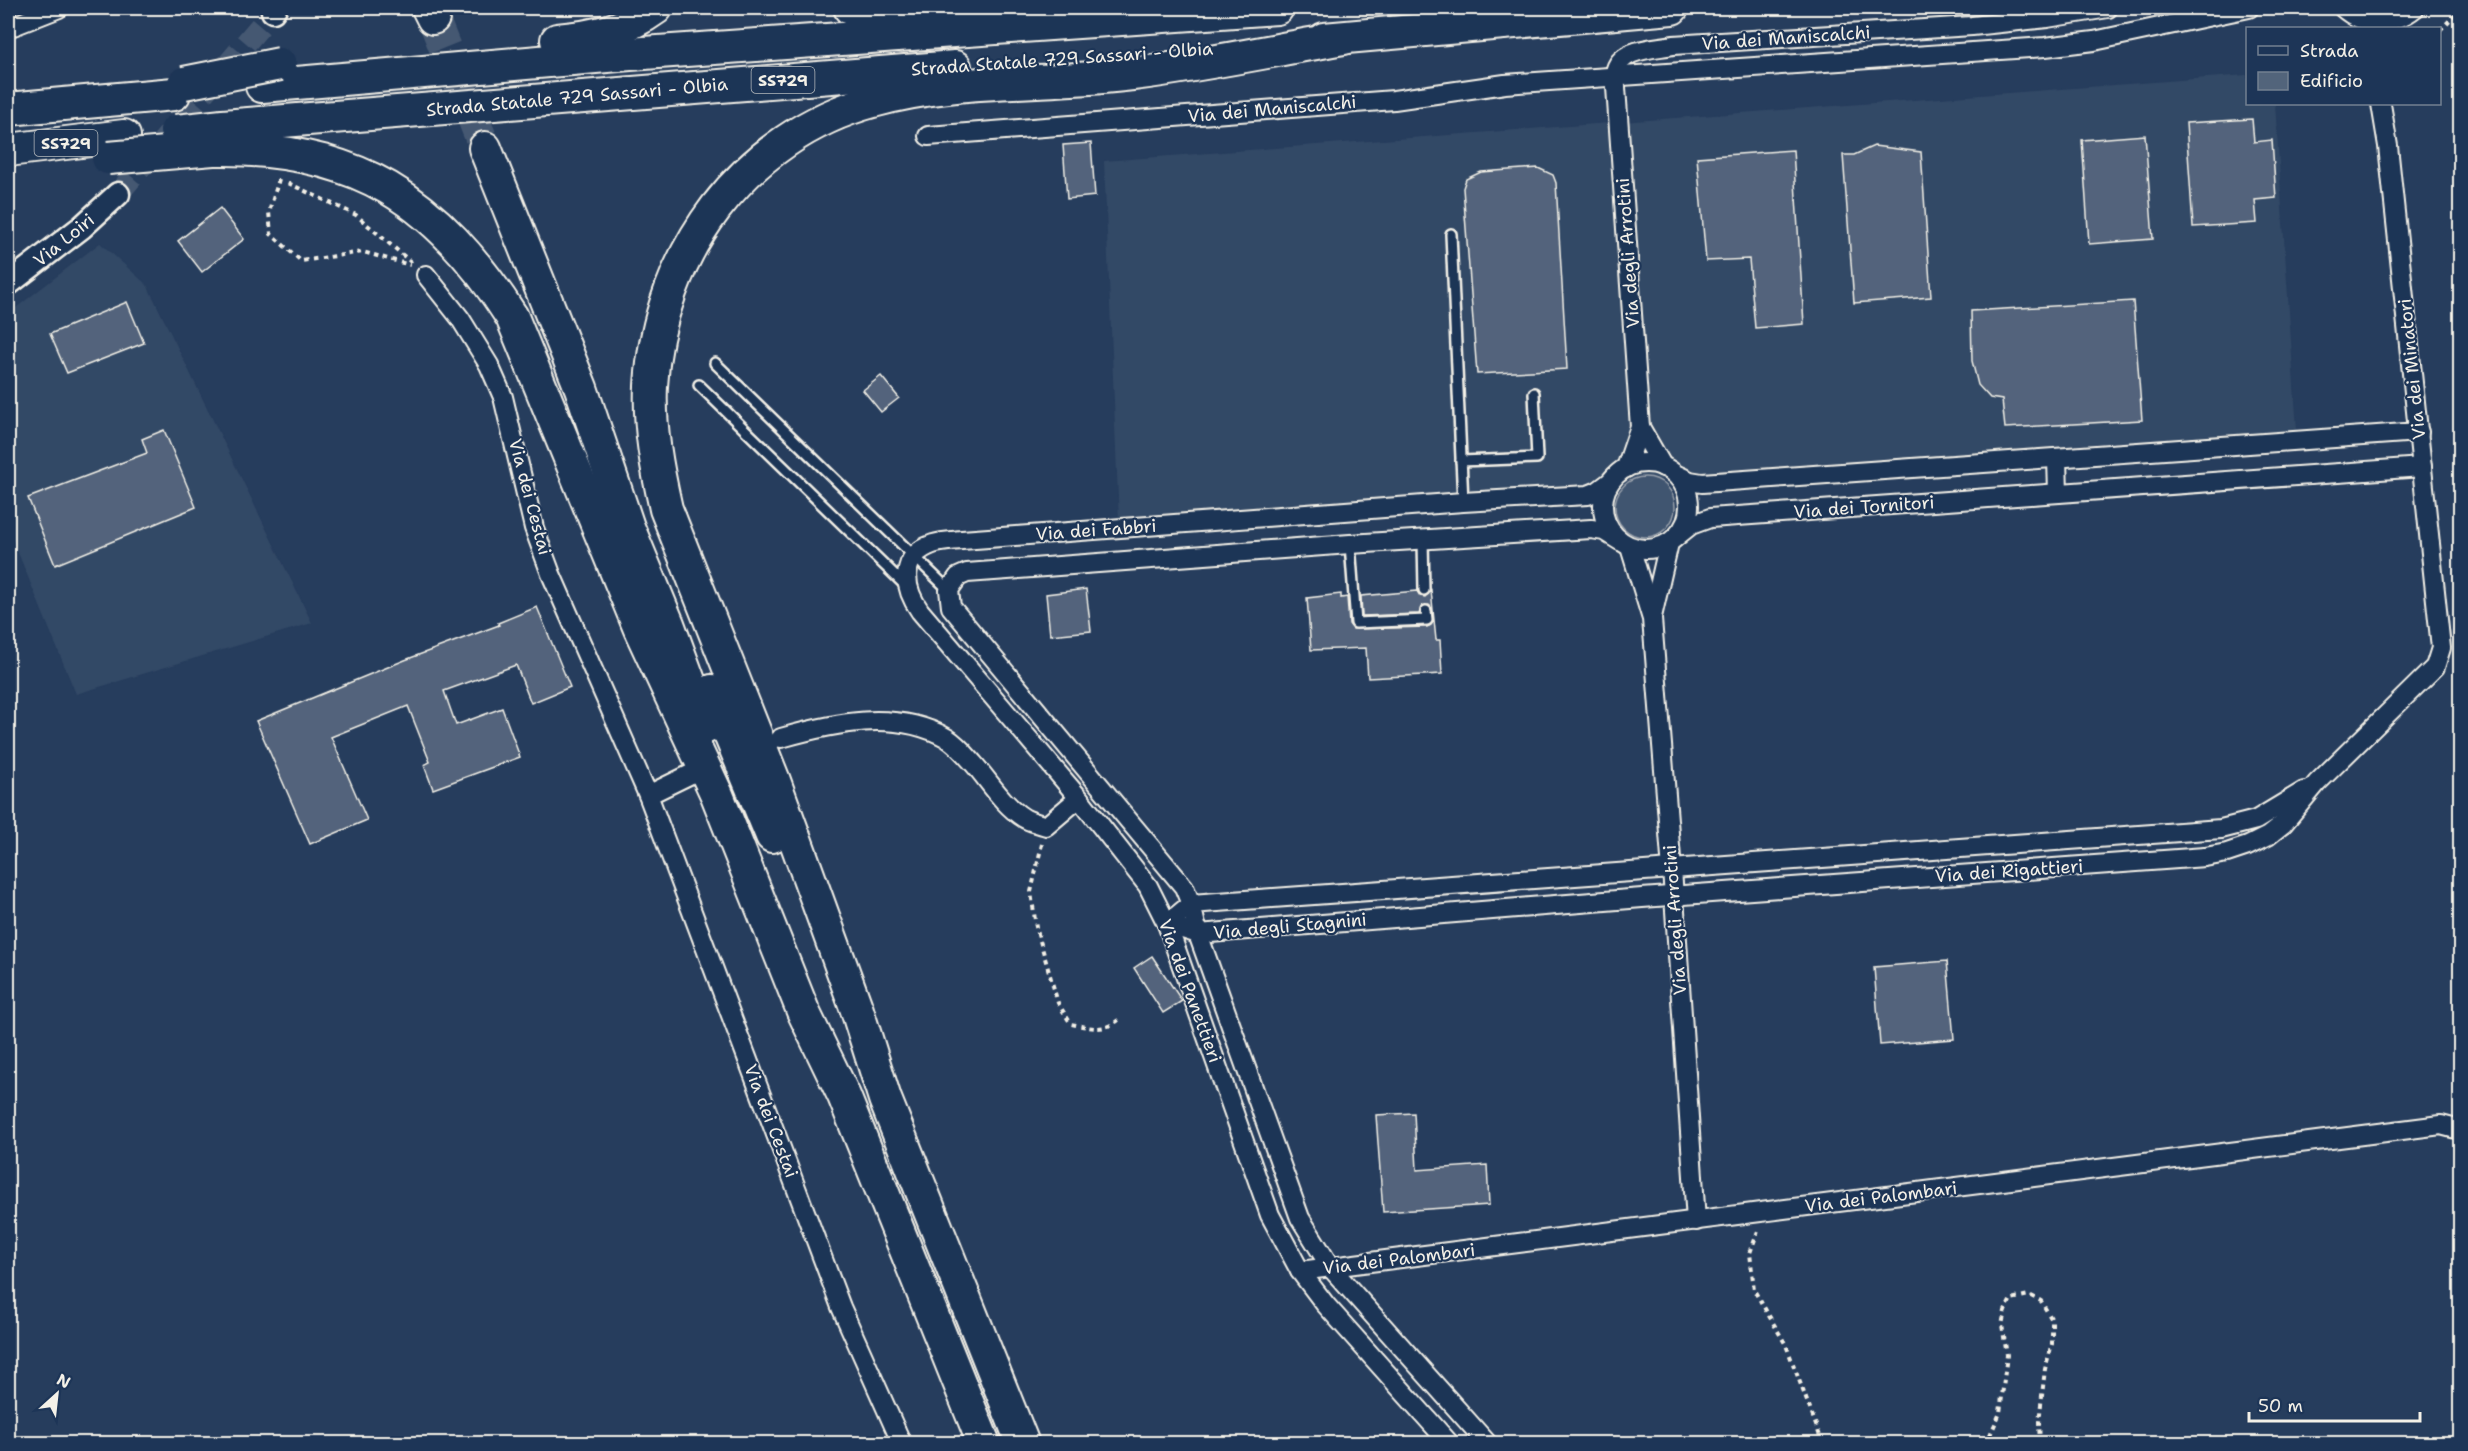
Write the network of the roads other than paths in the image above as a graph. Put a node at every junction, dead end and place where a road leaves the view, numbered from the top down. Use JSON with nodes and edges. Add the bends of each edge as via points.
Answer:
{"nodes":[{"id":1,"x":60,"y":8,"type":"edge"},
{"id":2,"x":656,"y":8,"type":"edge"},
{"id":3,"x":850,"y":8,"type":"edge"},
{"id":4,"x":1277,"y":8,"type":"edge"},
{"id":5,"x":1672,"y":8,"type":"edge"},
{"id":6,"x":2108,"y":8,"type":"edge"},
{"id":7,"x":2249,"y":8,"type":"edge"},
{"id":8,"x":2330,"y":8,"type":"edge"},
{"id":9,"x":2416,"y":8,"type":"edge"},
{"id":10,"x":1192,"y":12,"type":"junction"},
{"id":11,"x":2354,"y":17,"type":"edge"},
{"id":12,"x":1972,"y":26,"type":"junction"},
{"id":13,"x":2405,"y":27,"type":"edge"},
{"id":14,"x":8,"y":28,"type":"edge"},
{"id":15,"x":1344,"y":38,"type":"junction"},
{"id":16,"x":1975,"y":52,"type":"junction"},
{"id":17,"x":271,"y":75,"type":"junction"},
{"id":18,"x":1616,"y":78,"type":"junction"},
{"id":19,"x":2380,"y":105,"type":"edge"},
{"id":20,"x":2390,"y":105,"type":"edge"},
{"id":21,"x":8,"y":109,"type":"edge"},
{"id":22,"x":928,"y":136,"type":"dead end"},
{"id":23,"x":218,"y":138,"type":"junction"},
{"id":24,"x":2388,"y":146,"type":"junction"},
{"id":25,"x":116,"y":147,"type":"junction"},
{"id":26,"x":485,"y":148,"type":"tunnel mouth"},
{"id":27,"x":8,"y":150,"type":"edge"},
{"id":28,"x":8,"y":166,"type":"edge"},
{"id":29,"x":118,"y":194,"type":"tunnel mouth"},
{"id":30,"x":1451,"y":234,"type":"dead end"},
{"id":31,"x":421,"y":271,"type":"road end"},
{"id":32,"x":8,"y":284,"type":"edge"},
{"id":33,"x":715,"y":363,"type":"dead end"},
{"id":34,"x":699,"y":385,"type":"dead end"},
{"id":35,"x":581,"y":388,"type":"junction"},
{"id":36,"x":1534,"y":393,"type":"dead end"},
{"id":37,"x":1640,"y":427,"type":"junction"},
{"id":38,"x":2419,"y":432,"type":"junction"},
{"id":39,"x":2057,"y":458,"type":"junction"},
{"id":40,"x":1461,"y":461,"type":"junction"},
{"id":41,"x":2422,"y":467,"type":"junction"},
{"id":42,"x":1626,"y":468,"type":"junction"},
{"id":43,"x":1669,"y":471,"type":"junction"},
{"id":44,"x":1610,"y":482,"type":"junction"},
{"id":45,"x":2058,"y":493,"type":"junction"},
{"id":46,"x":1463,"y":502,"type":"junction"},
{"id":47,"x":1283,"y":516,"type":"junction"},
{"id":48,"x":1423,"y":540,"type":"junction"},
{"id":49,"x":1673,"y":540,"type":"junction"},
{"id":50,"x":1350,"y":544,"type":"junction"},
{"id":51,"x":1624,"y":544,"type":"junction"},
{"id":52,"x":1285,"y":549,"type":"junction"},
{"id":53,"x":914,"y":556,"type":"junction"},
{"id":54,"x":906,"y":586,"type":"junction"},
{"id":55,"x":949,"y":590,"type":"junction"},
{"id":56,"x":1424,"y":590,"type":"dead end"},
{"id":57,"x":1426,"y":610,"type":"dead end"},
{"id":58,"x":1652,"y":619,"type":"junction"},
{"id":59,"x":2440,"y":634,"type":"joint"},
{"id":60,"x":781,"y":738,"type":"dead end"},
{"id":61,"x":691,"y":774,"type":"dead end"},
{"id":62,"x":2317,"y":783,"type":"junction"},
{"id":63,"x":648,"y":795,"type":"junction"},
{"id":64,"x":1080,"y":798,"type":"junction"},
{"id":65,"x":1671,"y":870,"type":"junction"},
{"id":66,"x":1674,"y":896,"type":"junction"},
{"id":67,"x":1191,"y":904,"type":"junction"},
{"id":68,"x":1167,"y":924,"type":"junction"},
{"id":69,"x":1198,"y":934,"type":"junction"},
{"id":70,"x":844,"y":1095,"type":"junction"},
{"id":71,"x":885,"y":1099,"type":"junction"},
{"id":72,"x":2460,"y":1130,"type":"edge"},
{"id":73,"x":1696,"y":1221,"type":"junction"},
{"id":74,"x":1331,"y":1268,"type":"junction"},
{"id":75,"x":1300,"y":1271,"type":"junction"},
{"id":76,"x":902,"y":1443,"type":"edge"},
{"id":77,"x":984,"y":1443,"type":"edge"},
{"id":78,"x":1023,"y":1443,"type":"edge"},
{"id":79,"x":1450,"y":1443,"type":"edge"},
{"id":80,"x":1488,"y":1443,"type":"edge"}],
"edges":[{"from":1,"to":14,"type":"street"},
{"from":2,"to":17,"type":"highway","via":[[639,21],[593,36]]},
{"from":3,"to":10,"type":"highway","via":[[887,13],[961,9]]},
{"from":4,"to":10,"type":"highway","name":"Strada Statale 729 Sassari - Olbia","number":"SS729"},
{"from":5,"to":15,"type":"highway","name":"Strada Statale 729 Sassari - Olbia","number":"SS729"},
{"from":6,"to":12,"type":"street","name":"Via dei Maniscalchi"},
{"from":7,"to":16,"type":"street","name":"Via dei Maniscalchi","via":[[2094,40]]},
{"from":8,"to":11,"type":"street"},
{"from":9,"to":11,"type":"street","via":[[2391,20],[2375,22]]},
{"from":9,"to":13,"type":"street"},
{"from":10,"to":17,"type":"highway","name":"Strada Statale 729 Sassari - Olbia","number":"SS729","via":[[630,54]]},
{"from":12,"to":16,"type":"street"},
{"from":12,"to":18,"type":"street","name":"Via dei Maniscalchi","via":[[1674,45],[1625,56],[1616,66]]},
{"from":15,"to":23,"type":"highway","name":"Strada Statale 729 Sassari - Olbia","number":"SS729","via":[[822,77]]},
{"from":15,"to":71,"type":"highway","via":[[1133,74],[915,92],[843,110],[794,134],[740,178],[701,229],[672,288],[654,355],[651,388],[657,466],[666,509],[774,781]]},
{"from":16,"to":18,"type":"street","name":"Via dei Maniscalchi"},
{"from":17,"to":21,"type":"highway","number":"SS729","bridge":true},
{"from":18,"to":22,"type":"street","name":"Via dei Maniscalchi","via":[[1505,84],[1395,99]]},
{"from":18,"to":37,"type":"street","name":"Via degli Arrotini"},
{"from":19,"to":24,"type":"street","name":"Via dei Minatori"},
{"from":20,"to":24,"type":"street"},
{"from":23,"to":25,"type":"highway","name":"Strada Statale 729 Sassari - Olbia","number":"SS729","bridge":true},
{"from":23,"to":70,"type":"highway","via":[[328,161],[363,174],[432,218],[490,283],[512,317],[640,628],[717,795],[803,1011]]},
{"from":24,"to":38,"type":"street","name":"Via dei Minatori"},
{"from":25,"to":27,"type":"highway","name":"Strada Statale 729 Sassari - Olbia","number":"SS729"},
{"from":25,"to":28,"type":"highway","via":[[32,167]]},
{"from":26,"to":35,"type":"highway"},
{"from":29,"to":32,"type":"street","name":"Via Loiri"},
{"from":30,"to":40,"type":"lane"},
{"from":31,"to":63,"type":"street","name":"Via dei Cestai","via":[[460,318],[489,365],[503,397],[551,574]]},
{"from":33,"to":53,"type":"lane"},
{"from":34,"to":54,"type":"lane"},
{"from":35,"to":70,"type":"highway","via":[[628,526],[814,1005]]},
{"from":35,"to":71,"type":"highway","via":[[642,519],[844,1014]]},
{"from":36,"to":40,"type":"lane","via":[[1538,458]]},
{"from":37,"to":42,"type":"street"},
{"from":37,"to":43,"type":"street"},
{"from":38,"to":39,"type":"street","name":"Via dei Tornitori"},
{"from":38,"to":41,"type":"street","name":"Via dei Minatori"},
{"from":39,"to":43,"type":"street","name":"Via dei Tornitori","via":[[1702,483]]},
{"from":39,"to":45,"type":"street"},
{"from":40,"to":46,"type":"lane"},
{"from":41,"to":45,"type":"street","name":"Via dei Tornitori"},
{"from":41,"to":59,"type":"street","name":"Via dei Minatori"},
{"from":42,"to":43,"type":"street","via":[[1651,464]]},
{"from":42,"to":44,"type":"street"},
{"from":43,"to":49,"type":"street","via":[[1683,485],[1688,498],[1684,526]]},
{"from":44,"to":46,"type":"street","name":"Via dei Fabbri","via":[[1588,495]]},
{"from":44,"to":51,"type":"street","via":[[1602,505],[1604,518],[1610,531]]},
{"from":45,"to":49,"type":"street","name":"Via dei Tornitori","via":[[1710,518],[1691,525]]},
{"from":46,"to":47,"type":"street","name":"Via dei Fabbri"},
{"from":47,"to":52,"type":"street"},
{"from":47,"to":53,"type":"street","name":"Via dei Fabbri","via":[[962,540],[936,543]]},
{"from":48,"to":50,"type":"street","name":"Via dei Fabbri"},
{"from":48,"to":51,"type":"street","name":"Via dei Fabbri","via":[[1591,529],[1604,531]]},
{"from":48,"to":56,"type":"lane"},
{"from":49,"to":51,"type":"street","via":[[1651,549]]},
{"from":49,"to":58,"type":"street"},
{"from":50,"to":52,"type":"street","name":"Via dei Fabbri"},
{"from":50,"to":57,"type":"lane","via":[[1356,623],[1426,620]]},
{"from":51,"to":58,"type":"street"},
{"from":52,"to":55,"type":"street","name":"Via dei Fabbri","via":[[968,573],[958,577]]},
{"from":53,"to":54,"type":"street"},
{"from":53,"to":55,"type":"lane"},
{"from":54,"to":64,"type":"street","name":"Via dei Panettieri","via":[[920,612]]},
{"from":55,"to":67,"type":"street","name":"Via dei Panettieri","via":[[951,607],[1175,874]]},
{"from":58,"to":65,"type":"street","name":"Via degli Arrotini"},
{"from":59,"to":62,"type":"street","name":"Via dei Rigattieri","via":[[2441,648],[2435,667]]},
{"from":60,"to":64,"type":"street","via":[[829,725],[901,723],[949,739],[1024,818],[1046,826]]},
{"from":61,"to":63,"type":"street"},
{"from":62,"to":65,"type":"street","name":"Via dei Rigattieri","via":[[2256,820],[2221,829]]},
{"from":62,"to":66,"type":"street","name":"Via dei Rigattieri","via":[[2268,836],[2227,854]]},
{"from":63,"to":76,"type":"street","name":"Via dei Cestai","via":[[841,1307]]},
{"from":64,"to":68,"type":"street","name":"Via dei Panettieri","via":[[1148,886]]},
{"from":65,"to":66,"type":"street","name":"Via degli Arrotini"},
{"from":65,"to":67,"type":"street","name":"Via degli Stagnini"},
{"from":66,"to":69,"type":"street","name":"Via degli Stagnini"},
{"from":66,"to":73,"type":"street","name":"Via degli Arrotini"},
{"from":67,"to":68,"type":"street"},
{"from":67,"to":69,"type":"street","name":"Via dei Panettieri"},
{"from":68,"to":69,"type":"street","name":"Via degli Stagnini"},
{"from":68,"to":75,"type":"street","name":"Via dei Panettieri","via":[[1270,1215]]},
{"from":69,"to":74,"type":"street","name":"Via dei Panettieri","via":[[1300,1218]]},
{"from":70,"to":77,"type":"highway"},
{"from":71,"to":78,"type":"highway"},
{"from":72,"to":73,"type":"street","name":"Via dei Palombari","via":[[2441,1125]]},
{"from":73,"to":74,"type":"street","name":"Via dei Palombari"},
{"from":74,"to":75,"type":"street","name":"Via dei Palombari"},
{"from":74,"to":80,"type":"street","name":"Via dei Panettieri"},
{"from":75,"to":79,"type":"street","name":"Via dei Panettieri"}]}
